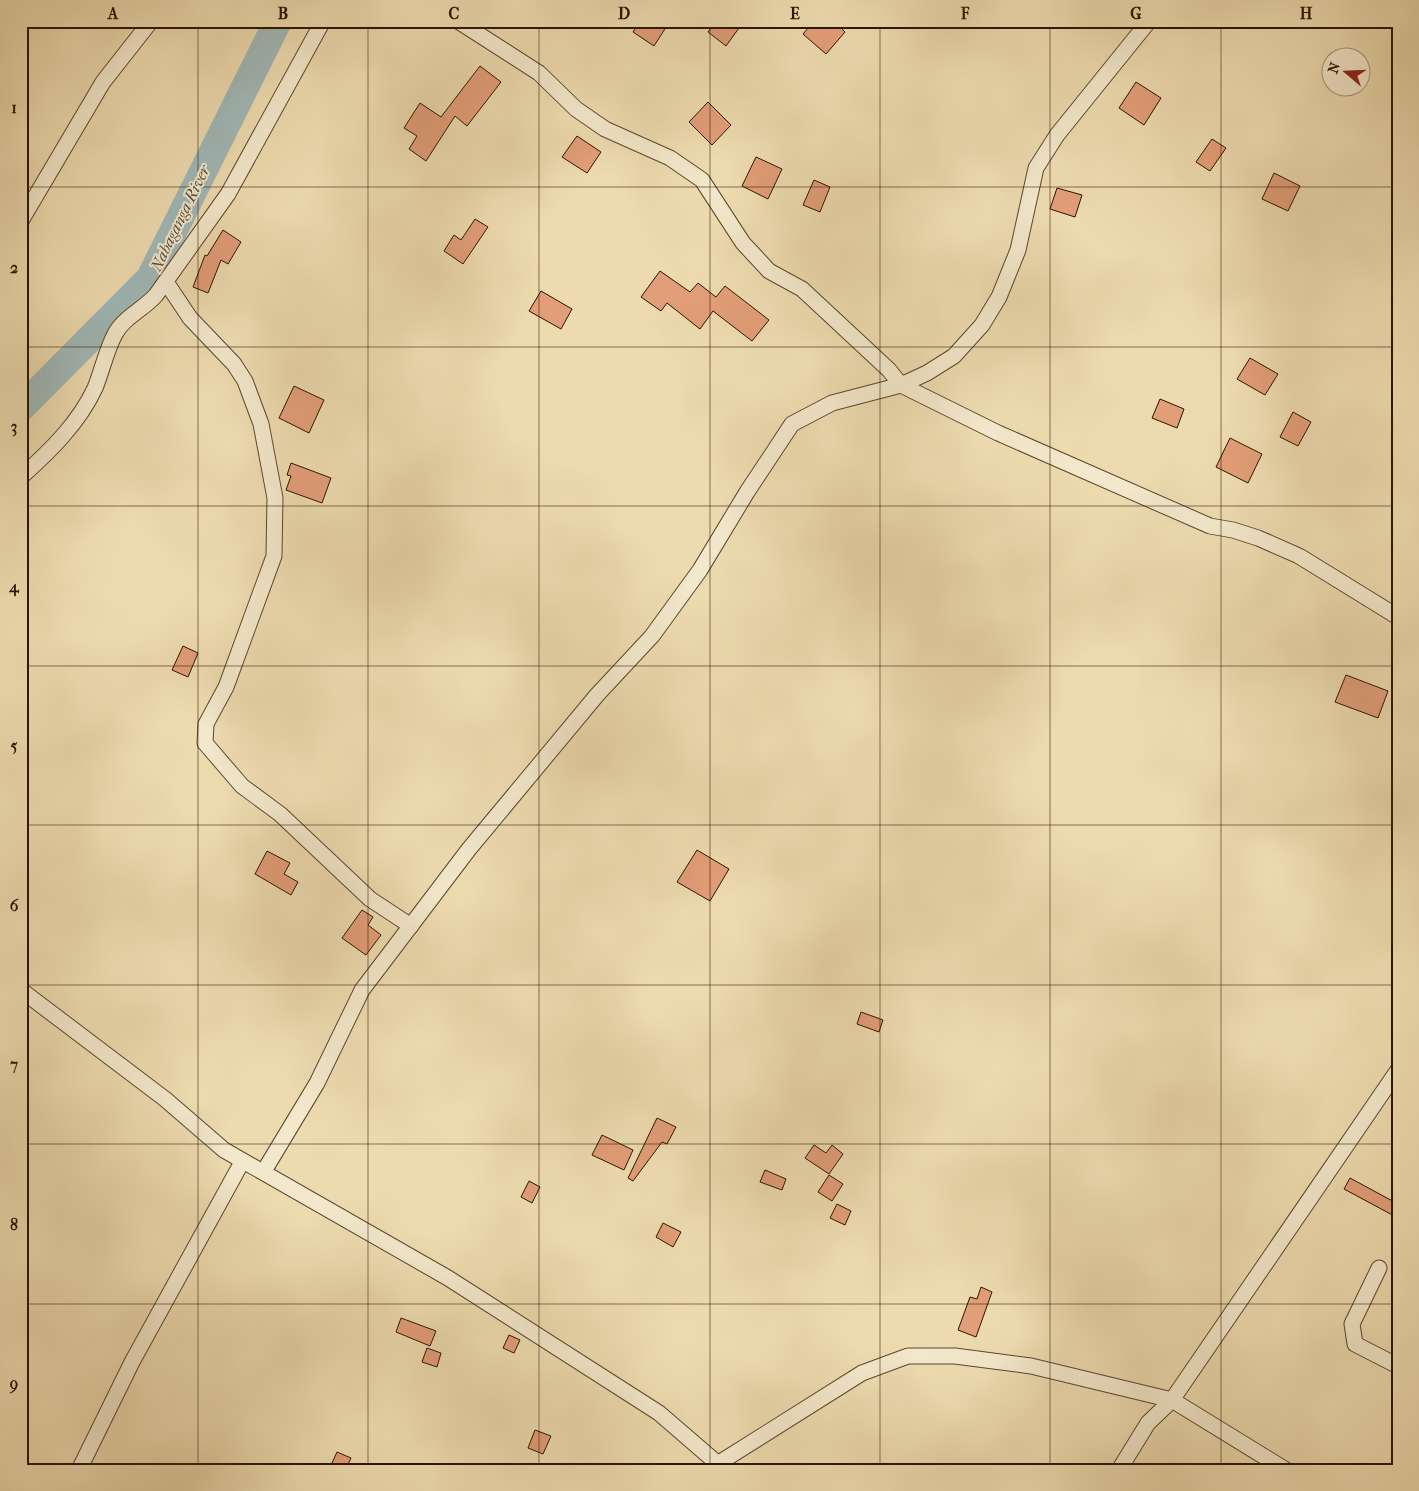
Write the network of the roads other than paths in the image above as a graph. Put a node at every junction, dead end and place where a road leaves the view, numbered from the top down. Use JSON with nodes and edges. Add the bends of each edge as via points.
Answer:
{"nodes":[{"id":1,"x":151,"y":21,"type":"edge"},
{"id":2,"x":323,"y":21,"type":"edge"},
{"id":3,"x":458,"y":21,"type":"edge"},
{"id":4,"x":1149,"y":21,"type":"edge"},
{"id":5,"x":21,"y":221,"type":"edge"},
{"id":6,"x":166,"y":282,"type":"junction"},
{"id":7,"x":901,"y":385,"type":"junction"},
{"id":8,"x":21,"y":476,"type":"edge"},
{"id":9,"x":1398,"y":617,"type":"edge"},
{"id":10,"x":411,"y":926,"type":"junction"},
{"id":11,"x":21,"y":990,"type":"edge"},
{"id":12,"x":1398,"y":1070,"type":"edge"},
{"id":13,"x":242,"y":1162,"type":"junction"},
{"id":14,"x":264,"y":1172,"type":"junction"},
{"id":15,"x":1379,"y":1268,"type":"dead end"},
{"id":16,"x":1398,"y":1366,"type":"edge"},
{"id":17,"x":1172,"y":1400,"type":"junction"},
{"id":18,"x":722,"y":1467,"type":"edge"},
{"id":19,"x":79,"y":1470,"type":"edge"},
{"id":20,"x":1119,"y":1470,"type":"edge"},
{"id":21,"x":1286,"y":1470,"type":"edge"}],
"edges":[{"from":1,"to":5,"type":"street","via":[[103,82]]},
{"from":2,"to":6,"type":"street","via":[[228,194]]},
{"from":3,"to":7,"type":"street","via":[[539,72],[576,109],[605,129],[670,158],[702,180],[744,243],[769,271],[802,289]]},
{"from":4,"to":7,"type":"street","via":[[1057,135],[1036,168],[1018,250],[999,297],[982,325],[954,356]]},
{"from":6,"to":8,"type":"street","via":[[146,307],[131,315],[115,333],[94,389],[77,419]]},
{"from":6,"to":10,"type":"street","via":[[190,318],[234,364],[245,381],[261,424],[275,498],[274,556],[226,686],[206,724],[205,743],[242,786],[280,814],[370,898]]},
{"from":7,"to":9,"type":"street","via":[[998,433],[1210,526],[1258,538],[1299,556]]},
{"from":7,"to":10,"type":"street","via":[[832,403],[792,424],[746,492],[700,570],[652,636],[597,694],[468,848]]},
{"from":10,"to":14,"type":"street","via":[[362,990],[317,1083]]},
{"from":11,"to":13,"type":"street"},
{"from":12,"to":17,"type":"street"},
{"from":13,"to":14,"type":"street"},
{"from":13,"to":19,"type":"street","via":[[132,1362]]},
{"from":14,"to":18,"type":"street","via":[[448,1278],[659,1413]]},
{"from":15,"to":16,"type":"street","via":[[1352,1324],[1353,1330],[1356,1344]]},
{"from":17,"to":18,"type":"street","via":[[1031,1366],[955,1356],[908,1356],[862,1372]]},
{"from":17,"to":20,"type":"street","via":[[1148,1423]]},
{"from":17,"to":21,"type":"street"}]}
